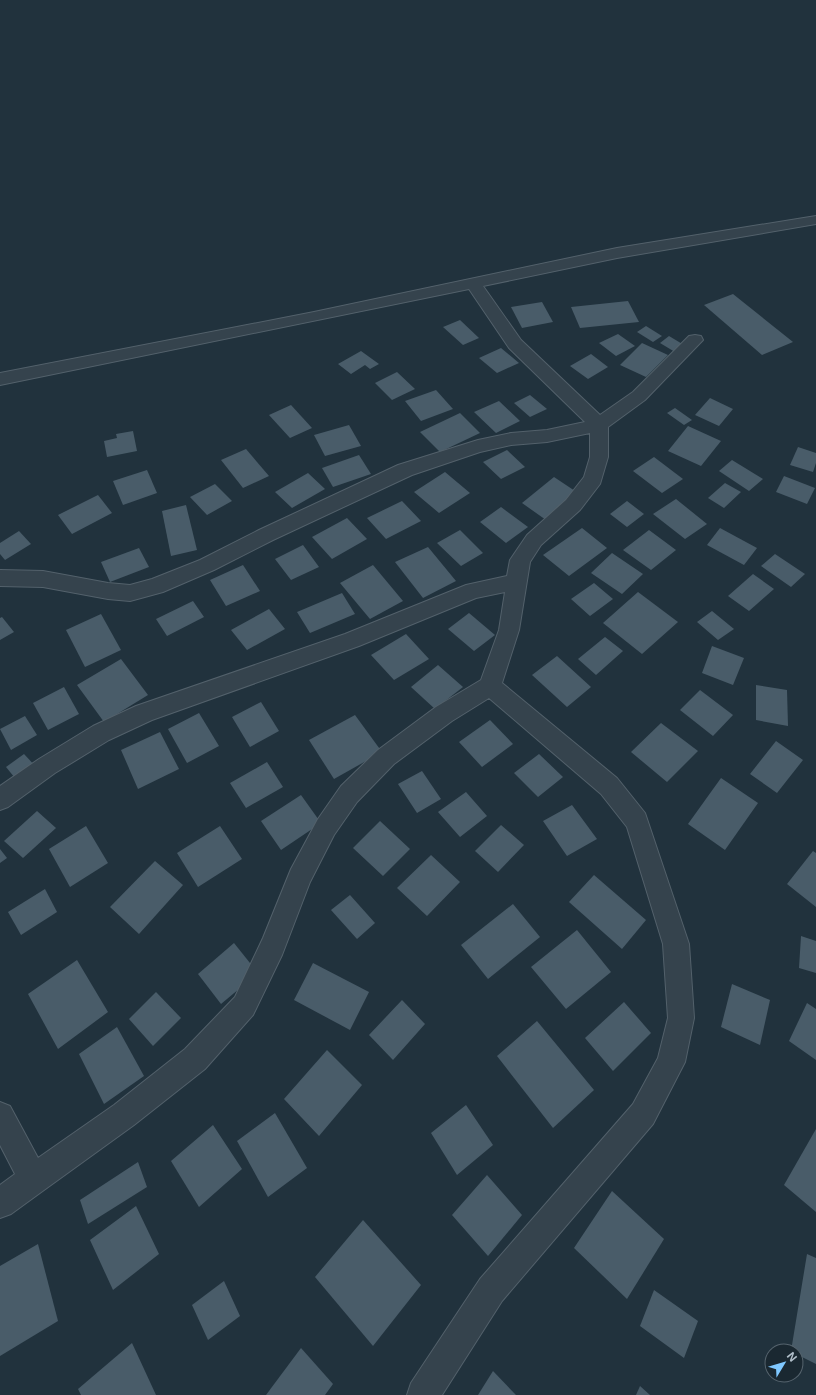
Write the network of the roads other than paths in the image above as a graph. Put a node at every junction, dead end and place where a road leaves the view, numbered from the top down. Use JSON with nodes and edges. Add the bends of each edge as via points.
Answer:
{"nodes":[{"id":1,"x":816,"y":220,"type":"edge"},
{"id":2,"x":473,"y":283,"type":"junction"},
{"id":3,"x":695,"y":340,"type":"dead end"},
{"id":4,"x":0,"y":379,"type":"edge"},
{"id":5,"x":599,"y":425,"type":"junction"},
{"id":6,"x":0,"y":578,"type":"edge"},
{"id":7,"x":516,"y":582,"type":"junction"},
{"id":8,"x":490,"y":686,"type":"junction"},
{"id":9,"x":0,"y":799,"type":"edge"},
{"id":10,"x":0,"y":1116,"type":"edge"},
{"id":11,"x":34,"y":1180,"type":"junction"},
{"id":12,"x":0,"y":1202,"type":"edge"},
{"id":13,"x":423,"y":1395,"type":"edge"}],
"edges":[{"from":1,"to":2,"type":"street","via":[[617,253]]},
{"from":2,"to":4,"type":"street"},
{"from":2,"to":5,"type":"street","via":[[515,344]]},
{"from":3,"to":5,"type":"street","via":[[639,396]]},
{"from":5,"to":6,"type":"street","via":[[478,446],[405,470],[207,565],[156,586],[130,593],[43,579]]},
{"from":5,"to":7,"type":"street","via":[[599,457],[593,479],[573,505],[534,540],[520,560]]},
{"from":7,"to":8,"type":"street","via":[[508,630]]},
{"from":7,"to":9,"type":"street","via":[[473,591],[352,640],[144,713],[101,733]]},
{"from":8,"to":11,"type":"street","via":[[444,714],[386,757],[349,794],[326,827],[300,877],[273,946],[244,1006],[195,1059],[124,1116]]},
{"from":8,"to":13,"type":"street","via":[[610,786],[637,821],[676,944],[681,1018],[671,1062],[643,1114],[491,1290]]},
{"from":10,"to":11,"type":"street"},
{"from":11,"to":12,"type":"street"}]}
